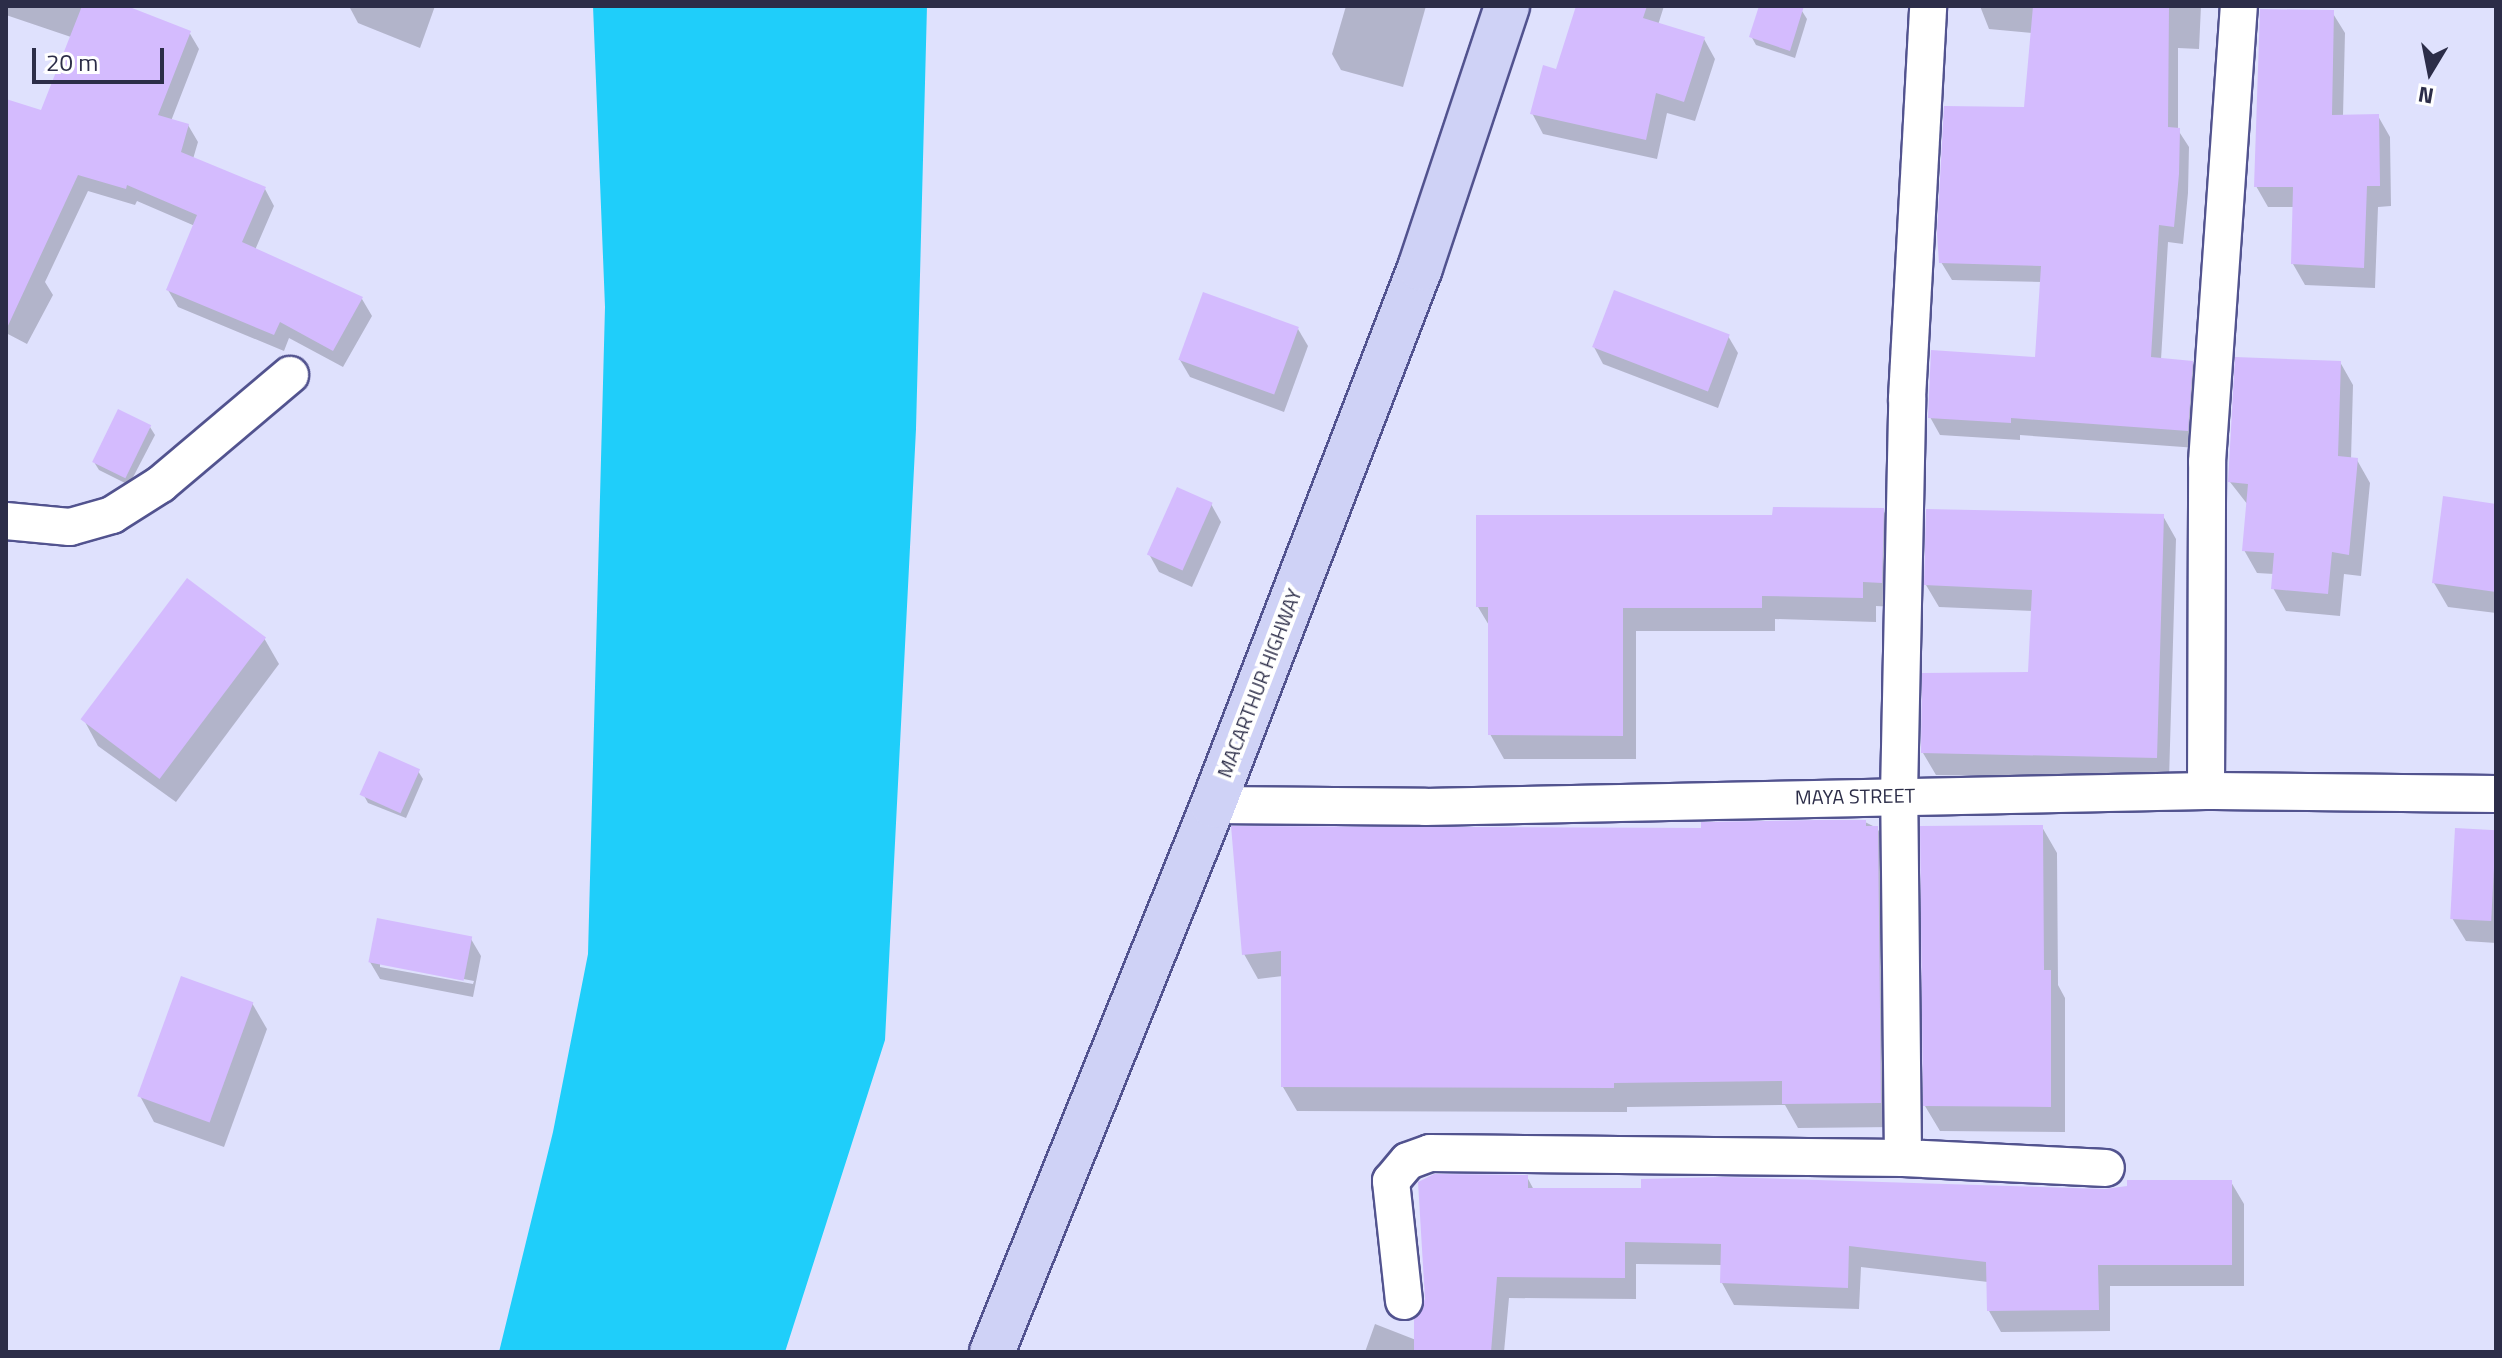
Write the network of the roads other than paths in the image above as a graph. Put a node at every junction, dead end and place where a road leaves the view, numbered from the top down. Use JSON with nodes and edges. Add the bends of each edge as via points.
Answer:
{"nodes":[{"id":1,"x":1507,"y":6,"type":"edge"},
{"id":2,"x":1928,"y":6,"type":"edge"},
{"id":3,"x":2239,"y":6,"type":"edge"},
{"id":4,"x":290,"y":375,"type":"dead end"},
{"id":5,"x":6,"y":521,"type":"edge"},
{"id":6,"x":2206,"y":791,"type":"junction"},
{"id":7,"x":2496,"y":794,"type":"edge"},
{"id":8,"x":1899,"y":795,"type":"junction"},
{"id":9,"x":1213,"y":805,"type":"junction"},
{"id":10,"x":1903,"y":1158,"type":"junction"},
{"id":11,"x":2106,"y":1168,"type":"dead end"},
{"id":12,"x":1404,"y":1301,"type":"dead end"},
{"id":13,"x":992,"y":1352,"type":"edge"}],
"edges":[{"from":1,"to":9,"type":"highway","name":"MACARTHUR HIGHWAY","via":[[1420,268]]},
{"from":2,"to":8,"type":"street","via":[[1907,398]]},
{"from":3,"to":6,"type":"street","via":[[2207,462]]},
{"from":4,"to":5,"type":"street","via":[[161,484],[112,515],[70,527]]},
{"from":6,"to":7,"type":"street","name":"MAYA STREET"},
{"from":6,"to":8,"type":"street","name":"MAYA STREET"},
{"from":8,"to":9,"type":"street","name":"MAYA STREET","via":[[1425,807]]},
{"from":8,"to":10,"type":"street"},
{"from":9,"to":13,"type":"highway","name":"MACARTHUR HIGHWAY"},
{"from":10,"to":11,"type":"street"},
{"from":10,"to":12,"type":"street","via":[[1420,1156],[1408,1161],[1391,1181]]}]}
